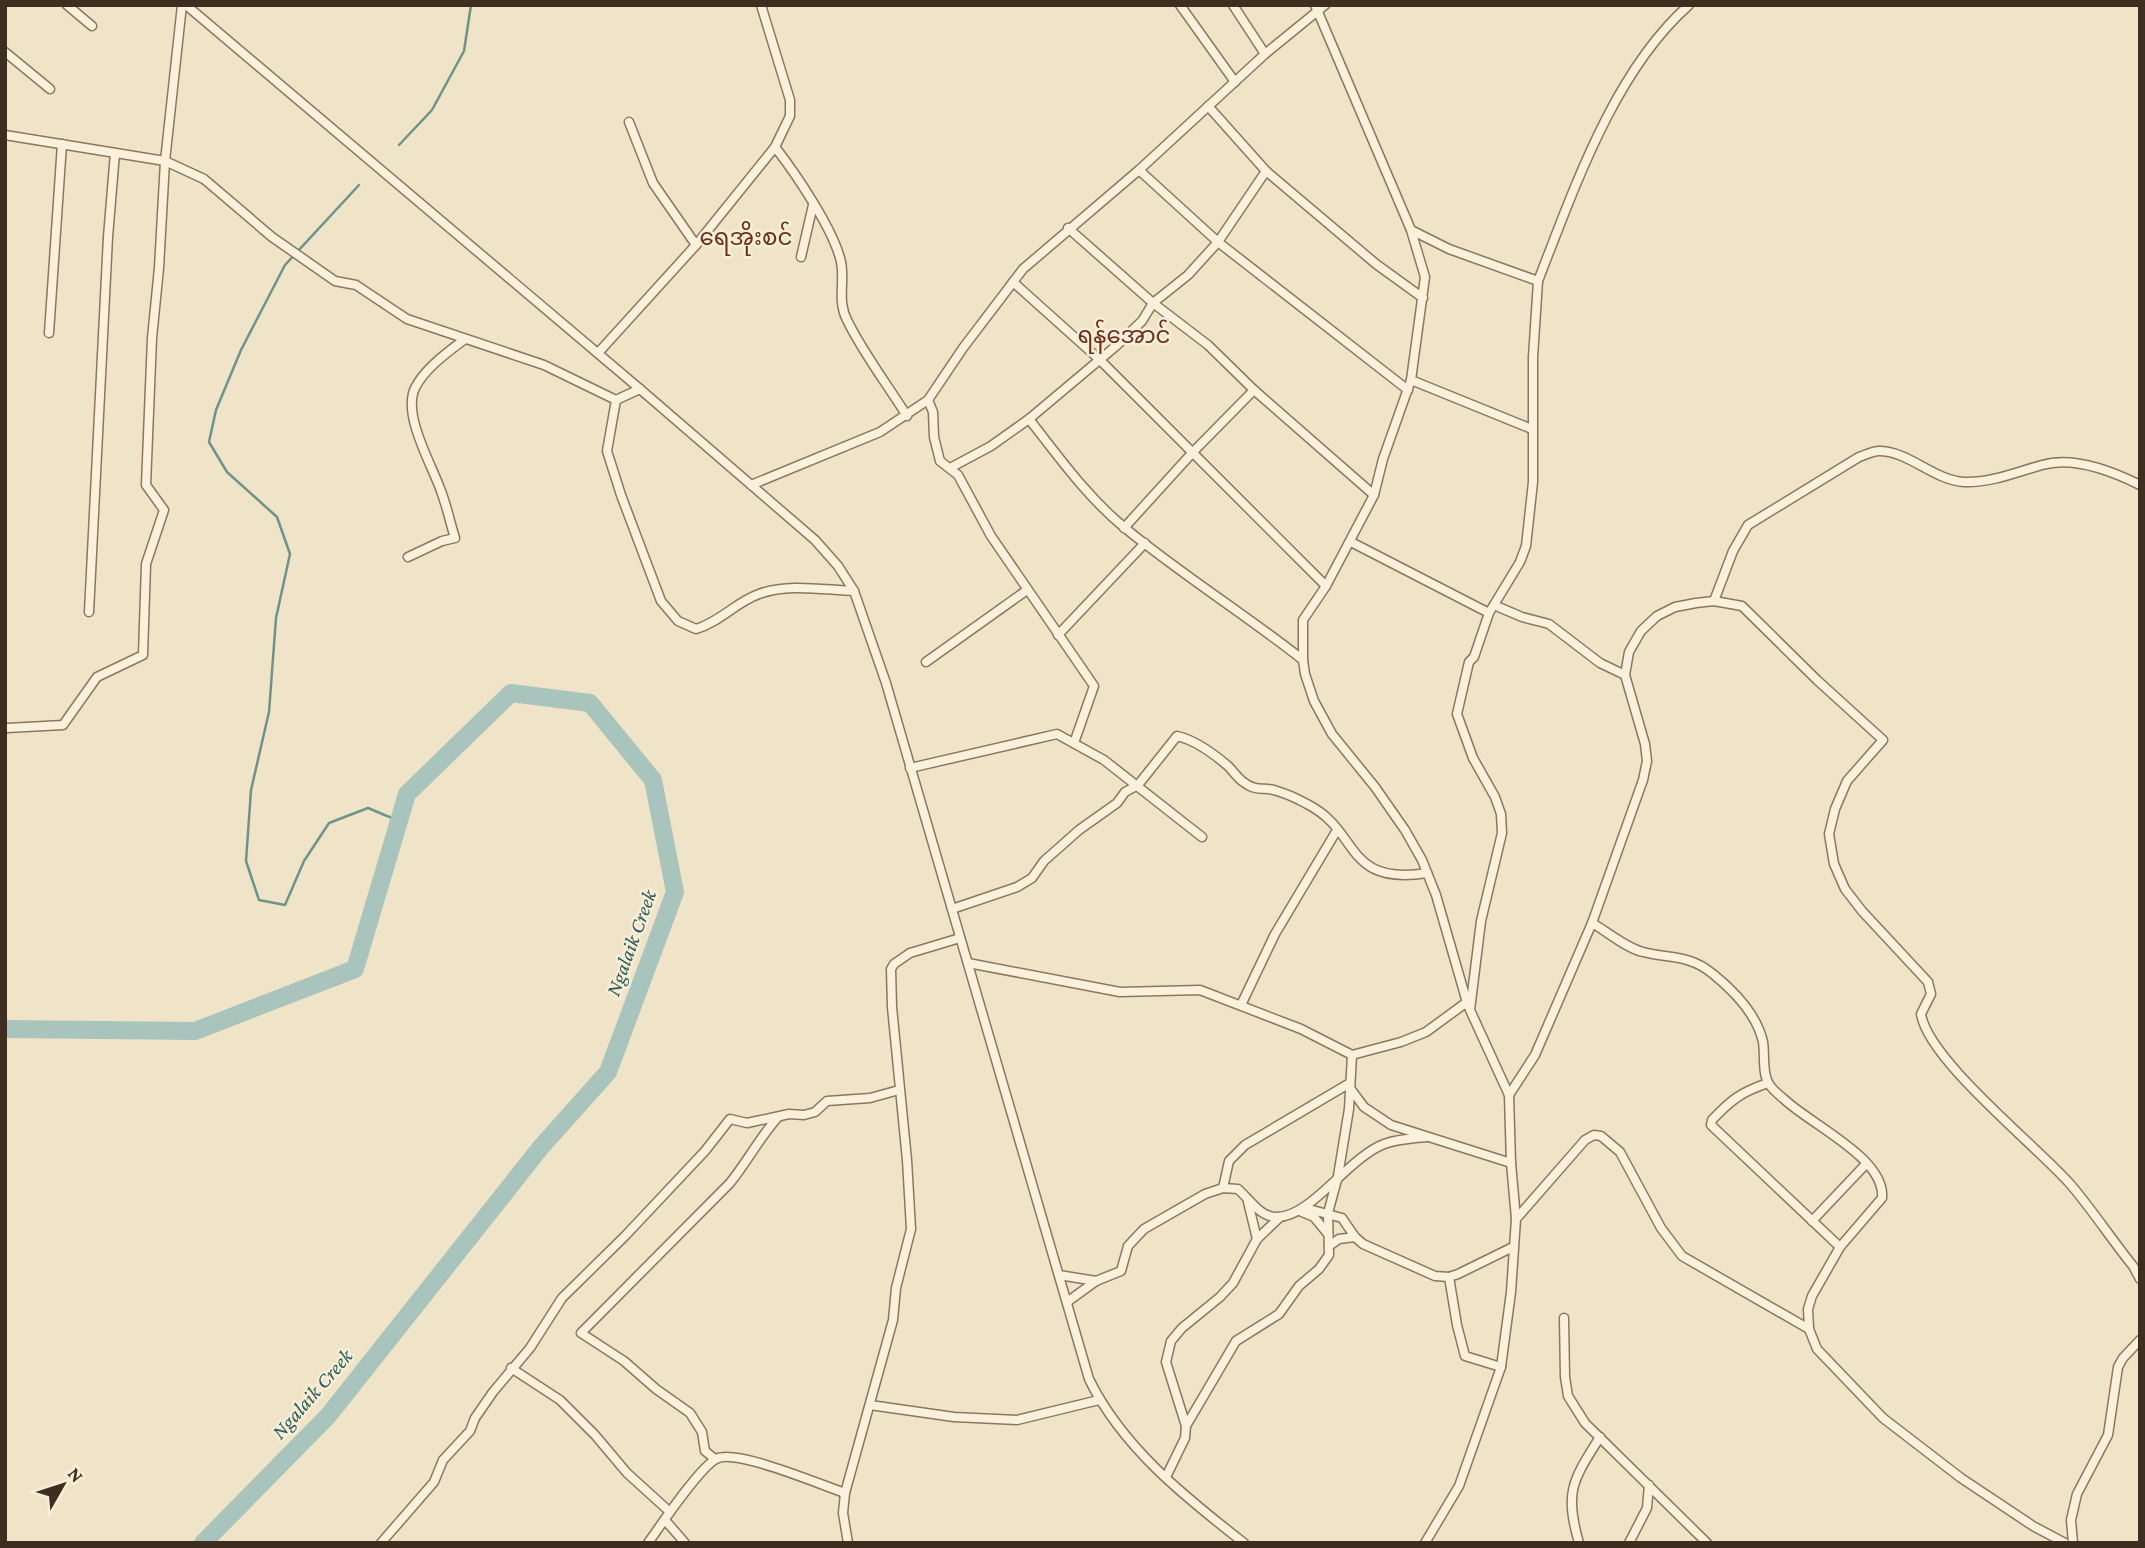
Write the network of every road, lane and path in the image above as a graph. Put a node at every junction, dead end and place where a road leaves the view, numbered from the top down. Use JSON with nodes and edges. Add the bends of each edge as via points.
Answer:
{"nodes":[{"id":1,"x":67,"y":5,"type":"edge"},
{"id":2,"x":184,"y":5,"type":"edge"},
{"id":3,"x":761,"y":5,"type":"edge"},
{"id":4,"x":1180,"y":5,"type":"edge"},
{"id":5,"x":1233,"y":5,"type":"edge"},
{"id":6,"x":1325,"y":5,"type":"edge"},
{"id":7,"x":1689,"y":5,"type":"edge"},
{"id":8,"x":1316,"y":8,"type":"edge"},
{"id":9,"x":92,"y":26,"type":"dead end"},
{"id":10,"x":5,"y":51,"type":"edge"},
{"id":11,"x":1265,"y":54,"type":"junction"},
{"id":12,"x":1235,"y":82,"type":"junction"},
{"id":13,"x":50,"y":89,"type":"dead end"},
{"id":14,"x":1208,"y":106,"type":"junction"},
{"id":15,"x":629,"y":122,"type":"dead end"},
{"id":16,"x":5,"y":135,"type":"edge"},
{"id":17,"x":62,"y":145,"type":"junction"},
{"id":18,"x":775,"y":147,"type":"junction"},
{"id":19,"x":115,"y":153,"type":"junction"},
{"id":20,"x":165,"y":161,"type":"junction"},
{"id":21,"x":1139,"y":170,"type":"junction"},
{"id":22,"x":1266,"y":171,"type":"junction"},
{"id":23,"x":813,"y":205,"type":"junction"},
{"id":24,"x":1068,"y":228,"type":"junction"},
{"id":25,"x":1410,"y":230,"type":"junction"},
{"id":26,"x":1218,"y":242,"type":"junction"},
{"id":27,"x":696,"y":245,"type":"junction"},
{"id":28,"x":802,"y":257,"type":"dead end"},
{"id":29,"x":1538,"y":281,"type":"junction"},
{"id":30,"x":1013,"y":282,"type":"junction"},
{"id":31,"x":1423,"y":298,"type":"junction"},
{"id":32,"x":1153,"y":303,"type":"junction"},
{"id":33,"x":49,"y":332,"type":"dead end"},
{"id":34,"x":465,"y":339,"type":"junction"},
{"id":35,"x":598,"y":353,"type":"junction"},
{"id":36,"x":1101,"y":360,"type":"junction"},
{"id":37,"x":1411,"y":380,"type":"junction"},
{"id":38,"x":640,"y":389,"type":"junction"},
{"id":39,"x":1254,"y":390,"type":"junction"},
{"id":40,"x":1408,"y":390,"type":"junction"},
{"id":41,"x":616,"y":400,"type":"junction"},
{"id":42,"x":928,"y":400,"type":"junction"},
{"id":43,"x":907,"y":415,"type":"junction"},
{"id":44,"x":1029,"y":419,"type":"junction"},
{"id":45,"x":1532,"y":429,"type":"junction"},
{"id":46,"x":1193,"y":452,"type":"junction"},
{"id":47,"x":950,"y":468,"type":"junction"},
{"id":48,"x":751,"y":485,"type":"junction"},
{"id":49,"x":2140,"y":485,"type":"edge"},
{"id":50,"x":1374,"y":495,"type":"junction"},
{"id":51,"x":1124,"y":528,"type":"junction"},
{"id":52,"x":1351,"y":542,"type":"junction"},
{"id":53,"x":1144,"y":543,"type":"junction"},
{"id":54,"x":408,"y":557,"type":"dead end"},
{"id":55,"x":1326,"y":586,"type":"junction"},
{"id":56,"x":1027,"y":590,"type":"junction"},
{"id":57,"x":854,"y":592,"type":"junction"},
{"id":58,"x":1714,"y":601,"type":"junction"},
{"id":59,"x":1494,"y":605,"type":"junction"},
{"id":60,"x":89,"y":612,"type":"dead end"},
{"id":61,"x":1489,"y":613,"type":"junction"},
{"id":62,"x":1058,"y":635,"type":"junction"},
{"id":63,"x":1303,"y":660,"type":"junction"},
{"id":64,"x":926,"y":662,"type":"dead end"},
{"id":65,"x":1625,"y":675,"type":"junction"},
{"id":66,"x":7,"y":728,"type":"edge"},
{"id":67,"x":1074,"y":743,"type":"junction"},
{"id":68,"x":910,"y":768,"type":"junction"},
{"id":69,"x":1138,"y":785,"type":"junction"},
{"id":70,"x":1337,"y":830,"type":"junction"},
{"id":71,"x":1202,"y":837,"type":"dead end"},
{"id":72,"x":1427,"y":873,"type":"junction"},
{"id":73,"x":952,"y":909,"type":"junction"},
{"id":74,"x":1592,"y":923,"type":"junction"},
{"id":75,"x":960,"y":938,"type":"junction"},
{"id":76,"x":968,"y":963,"type":"junction"},
{"id":77,"x":1241,"y":1005,"type":"junction"},
{"id":78,"x":1468,"y":1006,"type":"junction"},
{"id":79,"x":1352,"y":1055,"type":"junction"},
{"id":80,"x":1768,"y":1083,"type":"junction"},
{"id":81,"x":1350,"y":1086,"type":"junction"},
{"id":82,"x":898,"y":1090,"type":"junction"},
{"id":83,"x":1509,"y":1095,"type":"junction"},
{"id":84,"x":778,"y":1117,"type":"junction"},
{"id":85,"x":1427,"y":1137,"type":"junction"},
{"id":86,"x":1511,"y":1163,"type":"junction"},
{"id":87,"x":1866,"y":1164,"type":"junction"},
{"id":88,"x":1338,"y":1176,"type":"junction"},
{"id":89,"x":1223,"y":1188,"type":"junction"},
{"id":90,"x":1248,"y":1199,"type":"junction"},
{"id":91,"x":1305,"y":1208,"type":"junction"},
{"id":92,"x":1296,"y":1212,"type":"junction"},
{"id":93,"x":1328,"y":1213,"type":"junction"},
{"id":94,"x":1279,"y":1217,"type":"junction"},
{"id":95,"x":1516,"y":1219,"type":"junction"},
{"id":96,"x":1812,"y":1221,"type":"junction"},
{"id":97,"x":1328,"y":1234,"type":"junction"},
{"id":98,"x":1355,"y":1237,"type":"junction"},
{"id":99,"x":1257,"y":1240,"type":"junction"},
{"id":100,"x":1329,"y":1246,"type":"junction"},
{"id":101,"x":1513,"y":1247,"type":"junction"},
{"id":102,"x":1840,"y":1247,"type":"junction"},
{"id":103,"x":1059,"y":1275,"type":"junction"},
{"id":104,"x":1449,"y":1277,"type":"junction"},
{"id":105,"x":2140,"y":1279,"type":"edge"},
{"id":106,"x":1096,"y":1281,"type":"junction"},
{"id":107,"x":1067,"y":1302,"type":"junction"},
{"id":108,"x":1564,"y":1318,"type":"dead end"},
{"id":109,"x":1809,"y":1329,"type":"junction"},
{"id":110,"x":2140,"y":1340,"type":"edge"},
{"id":111,"x":1501,"y":1367,"type":"junction"},
{"id":112,"x":511,"y":1368,"type":"junction"},
{"id":113,"x":1099,"y":1400,"type":"junction"},
{"id":114,"x":870,"y":1405,"type":"junction"},
{"id":115,"x":1186,"y":1426,"type":"junction"},
{"id":116,"x":1600,"y":1437,"type":"junction"},
{"id":117,"x":715,"y":1459,"type":"junction"},
{"id":118,"x":1167,"y":1477,"type":"junction"},
{"id":119,"x":1649,"y":1485,"type":"junction"},
{"id":120,"x":845,"y":1493,"type":"junction"},
{"id":121,"x":667,"y":1516,"type":"junction"},
{"id":122,"x":381,"y":1543,"type":"edge"},
{"id":123,"x":648,"y":1543,"type":"edge"},
{"id":124,"x":685,"y":1543,"type":"edge"},
{"id":125,"x":848,"y":1543,"type":"edge"},
{"id":126,"x":1244,"y":1543,"type":"edge"},
{"id":127,"x":1425,"y":1543,"type":"edge"},
{"id":128,"x":1579,"y":1543,"type":"edge"},
{"id":129,"x":1629,"y":1543,"type":"edge"},
{"id":130,"x":1707,"y":1543,"type":"edge"},
{"id":131,"x":2065,"y":1543,"type":"edge"},
{"id":132,"x":2073,"y":1543,"type":"edge"}],
"edges":[{"from":1,"to":9,"type":"street"},
{"from":2,"to":20,"type":"street"},
{"from":2,"to":35,"type":"street"},
{"from":3,"to":18,"type":"street","via":[[792,110]]},
{"from":4,"to":12,"type":"street"},
{"from":5,"to":11,"type":"street"},
{"from":6,"to":8,"type":"street"},
{"from":7,"to":29,"type":"street","via":[[1647,51],[1614,105]]},
{"from":8,"to":11,"type":"street"},
{"from":8,"to":25,"type":"street"},
{"from":10,"to":13,"type":"street"},
{"from":11,"to":12,"type":"street"},
{"from":12,"to":14,"type":"street"},
{"from":14,"to":21,"type":"street"},
{"from":14,"to":22,"type":"street"},
{"from":15,"to":27,"type":"street","via":[[653,183]]},
{"from":16,"to":17,"type":"street"},
{"from":17,"to":19,"type":"street"},
{"from":17,"to":33,"type":"street"},
{"from":18,"to":23,"type":"street","via":[[799,177]]},
{"from":18,"to":27,"type":"street"},
{"from":19,"to":20,"type":"street"},
{"from":19,"to":60,"type":"street"},
{"from":20,"to":34,"type":"street","via":[[204,179],[272,237],[335,281],[356,285],[407,319]]},
{"from":20,"to":66,"type":"street","via":[[146,485],[164,510],[146,564],[143,655],[97,677],[63,725]]},
{"from":21,"to":24,"type":"street"},
{"from":21,"to":26,"type":"street"},
{"from":22,"to":26,"type":"street"},
{"from":22,"to":31,"type":"street"},
{"from":23,"to":28,"type":"street"},
{"from":23,"to":43,"type":"street","via":[[838,252],[843,278],[840,297],[847,320]]},
{"from":24,"to":30,"type":"street"},
{"from":24,"to":32,"type":"street"},
{"from":25,"to":29,"type":"street"},
{"from":25,"to":31,"type":"street","via":[[1426,277]]},
{"from":26,"to":32,"type":"street","via":[[1188,275]]},
{"from":26,"to":40,"type":"street"},
{"from":27,"to":35,"type":"street"},
{"from":29,"to":45,"type":"street"},
{"from":30,"to":36,"type":"street"},
{"from":30,"to":42,"type":"street"},
{"from":31,"to":37,"type":"street"},
{"from":32,"to":36,"type":"street","via":[[1142,321]]},
{"from":32,"to":39,"type":"street","via":[[1208,345]]},
{"from":34,"to":41,"type":"street","via":[[544,365]]},
{"from":34,"to":54,"type":"street","via":[[421,380],[412,400],[422,446],[455,538]]},
{"from":35,"to":38,"type":"street"},
{"from":36,"to":44,"type":"street"},
{"from":36,"to":46,"type":"street"},
{"from":37,"to":40,"type":"street"},
{"from":37,"to":45,"type":"street"},
{"from":38,"to":41,"type":"street"},
{"from":38,"to":48,"type":"street"},
{"from":39,"to":46,"type":"street"},
{"from":39,"to":50,"type":"street"},
{"from":40,"to":50,"type":"street"},
{"from":41,"to":57,"type":"street","via":[[607,451],[662,601],[678,621],[696,629],[712,624],[760,594],[797,588]]},
{"from":42,"to":43,"type":"street"},
{"from":42,"to":47,"type":"street","via":[[940,461]]},
{"from":43,"to":48,"type":"street","via":[[880,432]]},
{"from":44,"to":47,"type":"street"},
{"from":44,"to":51,"type":"street","via":[[1090,496]]},
{"from":45,"to":59,"type":"street","via":[[1533,482],[1526,546]]},
{"from":46,"to":51,"type":"street"},
{"from":46,"to":55,"type":"street"},
{"from":47,"to":56,"type":"street"},
{"from":48,"to":57,"type":"street","via":[[815,540]]},
{"from":49,"to":58,"type":"street","via":[[2064,462],[2006,476],[1953,481],[1892,453],[1877,451],[1859,457],[1748,525]]},
{"from":50,"to":52,"type":"street"},
{"from":51,"to":53,"type":"street"},
{"from":52,"to":55,"type":"street"},
{"from":52,"to":61,"type":"street"},
{"from":53,"to":62,"type":"street"},
{"from":53,"to":63,"type":"street"},
{"from":55,"to":63,"type":"street","via":[[1303,620]]},
{"from":56,"to":62,"type":"street"},
{"from":56,"to":64,"type":"street"},
{"from":57,"to":68,"type":"street"},
{"from":58,"to":65,"type":"street","via":[[1675,607],[1657,616],[1629,652]]},
{"from":58,"to":105,"type":"street","via":[[1742,606],[1884,740],[1847,781],[1835,809],[1829,834],[1833,864],[1862,911],[1928,982],[1931,994],[1921,1014],[1936,1048],[2071,1185]]},
{"from":59,"to":61,"type":"street"},
{"from":59,"to":65,"type":"street","via":[[1549,624],[1600,663]]},
{"from":61,"to":78,"type":"street","via":[[1469,662],[1457,714],[1473,758],[1496,797],[1502,833],[1481,921]]},
{"from":62,"to":67,"type":"street","via":[[1094,686]]},
{"from":63,"to":72,"type":"street","via":[[1314,701],[1332,734],[1405,830]]},
{"from":65,"to":74,"type":"street","via":[[1647,761]]},
{"from":67,"to":68,"type":"street","via":[[1051,734]]},
{"from":67,"to":69,"type":"street"},
{"from":68,"to":73,"type":"street"},
{"from":69,"to":70,"type":"street","via":[[1177,736],[1186,738],[1215,755],[1256,790],[1275,790],[1306,803]]},
{"from":69,"to":71,"type":"street"},
{"from":69,"to":73,"type":"street","via":[[1079,830],[1031,878]]},
{"from":70,"to":72,"type":"street","via":[[1371,868],[1403,877]]},
{"from":70,"to":77,"type":"street","via":[[1275,934]]},
{"from":72,"to":78,"type":"street"},
{"from":73,"to":75,"type":"street"},
{"from":74,"to":80,"type":"street","via":[[1640,952],[1681,957],[1712,973],[1756,1023]]},
{"from":74,"to":83,"type":"street","via":[[1535,1055]]},
{"from":75,"to":76,"type":"street"},
{"from":75,"to":82,"type":"street","via":[[910,953],[891,969]]},
{"from":76,"to":77,"type":"street","via":[[1120,992],[1200,990]]},
{"from":76,"to":103,"type":"street"},
{"from":77,"to":79,"type":"street"},
{"from":78,"to":79,"type":"street","via":[[1401,1042]]},
{"from":78,"to":83,"type":"street"},
{"from":79,"to":81,"type":"street"},
{"from":80,"to":87,"type":"street","via":[[1798,1112],[1834,1133]]},
{"from":80,"to":96,"type":"street","via":[[1735,1097],[1711,1125]]},
{"from":81,"to":85,"type":"street","via":[[1374,1115]]},
{"from":81,"to":88,"type":"street"},
{"from":81,"to":89,"type":"street","via":[[1245,1145],[1229,1161]]},
{"from":82,"to":84,"type":"street","via":[[870,1098],[827,1101],[815,1112]]},
{"from":82,"to":114,"type":"street","via":[[911,1229]]},
{"from":83,"to":86,"type":"street"},
{"from":84,"to":112,"type":"street","via":[[747,1123],[730,1119],[705,1151],[562,1298],[530,1348]]},
{"from":84,"to":117,"type":"street","via":[[730,1182],[581,1333],[690,1413],[702,1432],[705,1451]]},
{"from":85,"to":86,"type":"street"},
{"from":85,"to":88,"type":"street","via":[[1384,1144]]},
{"from":86,"to":95,"type":"street"},
{"from":87,"to":96,"type":"street"},
{"from":87,"to":102,"type":"street","via":[[1880,1182],[1882,1198]]},
{"from":88,"to":91,"type":"street"},
{"from":88,"to":93,"type":"street"},
{"from":89,"to":90,"type":"street","via":[[1238,1189]]},
{"from":89,"to":106,"type":"street","via":[[1144,1229],[1128,1246],[1121,1271]]},
{"from":90,"to":94,"type":"street","via":[[1269,1216]]},
{"from":90,"to":99,"type":"street"},
{"from":91,"to":92,"type":"street"},
{"from":91,"to":93,"type":"street"},
{"from":92,"to":94,"type":"street"},
{"from":92,"to":97,"type":"street","via":[[1314,1217]]},
{"from":93,"to":97,"type":"street"},
{"from":93,"to":98,"type":"street","via":[[1342,1218]]},
{"from":94,"to":99,"type":"street"},
{"from":95,"to":101,"type":"street"},
{"from":95,"to":109,"type":"street","via":[[1585,1140],[1601,1136],[1620,1152],[1661,1228],[1682,1256]]},
{"from":96,"to":102,"type":"street"},
{"from":97,"to":100,"type":"street"},
{"from":98,"to":100,"type":"street"},
{"from":98,"to":104,"type":"street","via":[[1435,1276]]},
{"from":99,"to":115,"type":"street","via":[[1233,1283],[1171,1341],[1166,1362]]},
{"from":100,"to":115,"type":"street","via":[[1329,1255],[1319,1269],[1299,1286],[1279,1314],[1236,1341]]},
{"from":101,"to":104,"type":"street"},
{"from":101,"to":111,"type":"street"},
{"from":102,"to":109,"type":"street","via":[[1812,1296]]},
{"from":103,"to":106,"type":"street"},
{"from":103,"to":107,"type":"street"},
{"from":104,"to":111,"type":"street","via":[[1465,1356]]},
{"from":106,"to":107,"type":"street"},
{"from":107,"to":113,"type":"street"},
{"from":108,"to":116,"type":"street","via":[[1568,1396]]},
{"from":109,"to":131,"type":"street","via":[[1817,1349],[1883,1418],[1972,1485]]},
{"from":110,"to":132,"type":"street","via":[[2118,1367],[2108,1435],[2077,1494],[2071,1520]]},
{"from":111,"to":127,"type":"street","via":[[1459,1486]]},
{"from":112,"to":121,"type":"street","via":[[560,1400]]},
{"from":112,"to":122,"type":"street","via":[[470,1431],[443,1460],[434,1482]]},
{"from":113,"to":114,"type":"street","via":[[1017,1420]]},
{"from":113,"to":118,"type":"street"},
{"from":114,"to":120,"type":"street"},
{"from":115,"to":118,"type":"street"},
{"from":116,"to":119,"type":"street"},
{"from":116,"to":128,"type":"street","via":[[1571,1492]]},
{"from":117,"to":120,"type":"street","via":[[749,1458]]},
{"from":117,"to":121,"type":"street"},
{"from":118,"to":126,"type":"street"},
{"from":119,"to":129,"type":"street","via":[[1647,1508]]},
{"from":119,"to":130,"type":"street"},
{"from":120,"to":125,"type":"street"},
{"from":121,"to":123,"type":"street"},
{"from":121,"to":124,"type":"street"}]}
